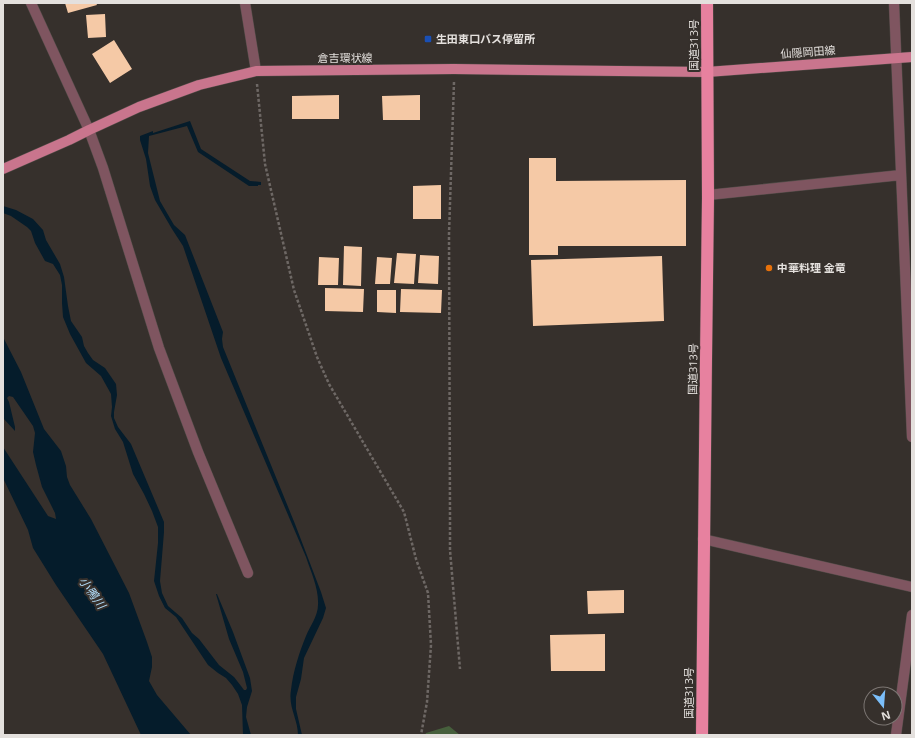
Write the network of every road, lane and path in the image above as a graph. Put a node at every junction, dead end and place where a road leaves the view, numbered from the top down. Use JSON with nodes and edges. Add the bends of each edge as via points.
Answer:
{"nodes":[{"id":1,"x":31,"y":3,"type":"edge"},
{"id":2,"x":245,"y":3,"type":"edge"},
{"id":3,"x":707,"y":3,"type":"edge"},
{"id":4,"x":894,"y":3,"type":"edge"},
{"id":5,"x":912,"y":57,"type":"edge"},
{"id":6,"x":896,"y":58,"type":"junction"},
{"id":7,"x":454,"y":69,"type":"junction"},
{"id":8,"x":256,"y":71,"type":"junction"},
{"id":9,"x":707,"y":72,"type":"junction"},
{"id":10,"x":89,"y":130,"type":"junction"},
{"id":11,"x":3,"y":169,"type":"edge"},
{"id":12,"x":901,"y":176,"type":"junction"},
{"id":13,"x":708,"y":195,"type":"junction"},
{"id":14,"x":912,"y":437,"type":"edge"},
{"id":15,"x":703,"y":539,"type":"junction"},
{"id":16,"x":248,"y":573,"type":"dead end"},
{"id":17,"x":912,"y":587,"type":"edge"},
{"id":18,"x":912,"y":615,"type":"edge"},
{"id":19,"x":460,"y":669,"type":"dead end"},
{"id":20,"x":421,"y":735,"type":"edge"},
{"id":21,"x":702,"y":735,"type":"edge"},
{"id":22,"x":896,"y":735,"type":"edge"}],
"edges":[{"from":1,"to":10,"type":"street"},
{"from":2,"to":8,"type":"street"},
{"from":3,"to":9,"type":"highway","name":"国道313号"},
{"from":4,"to":6,"type":"street"},
{"from":5,"to":6,"type":"main road","name":"仙隠岡田線"},
{"from":6,"to":9,"type":"main road","name":"仙隠岡田線"},
{"from":6,"to":12,"type":"street"},
{"from":7,"to":8,"type":"main road","name":"倉吉環状線"},
{"from":7,"to":9,"type":"main road","name":"倉吉環状線"},
{"from":7,"to":19,"type":"path","via":[[449,234],[450,550]]},
{"from":8,"to":10,"type":"main road","name":"倉吉環状線","via":[[199,85],[139,107]]},
{"from":8,"to":20,"type":"path","via":[[265,164],[294,290],[329,384],[404,512],[428,593],[431,645],[427,702]]},
{"from":9,"to":13,"type":"highway","name":"国道313号"},
{"from":10,"to":11,"type":"main road","name":"倉吉環状線"},
{"from":10,"to":16,"type":"street","via":[[158,348]]},
{"from":12,"to":13,"type":"street"},
{"from":12,"to":14,"type":"street"},
{"from":13,"to":15,"type":"highway","name":"国道313号"},
{"from":15,"to":17,"type":"street"},
{"from":15,"to":21,"type":"highway","name":"国道313号"},
{"from":18,"to":22,"type":"street"}]}
